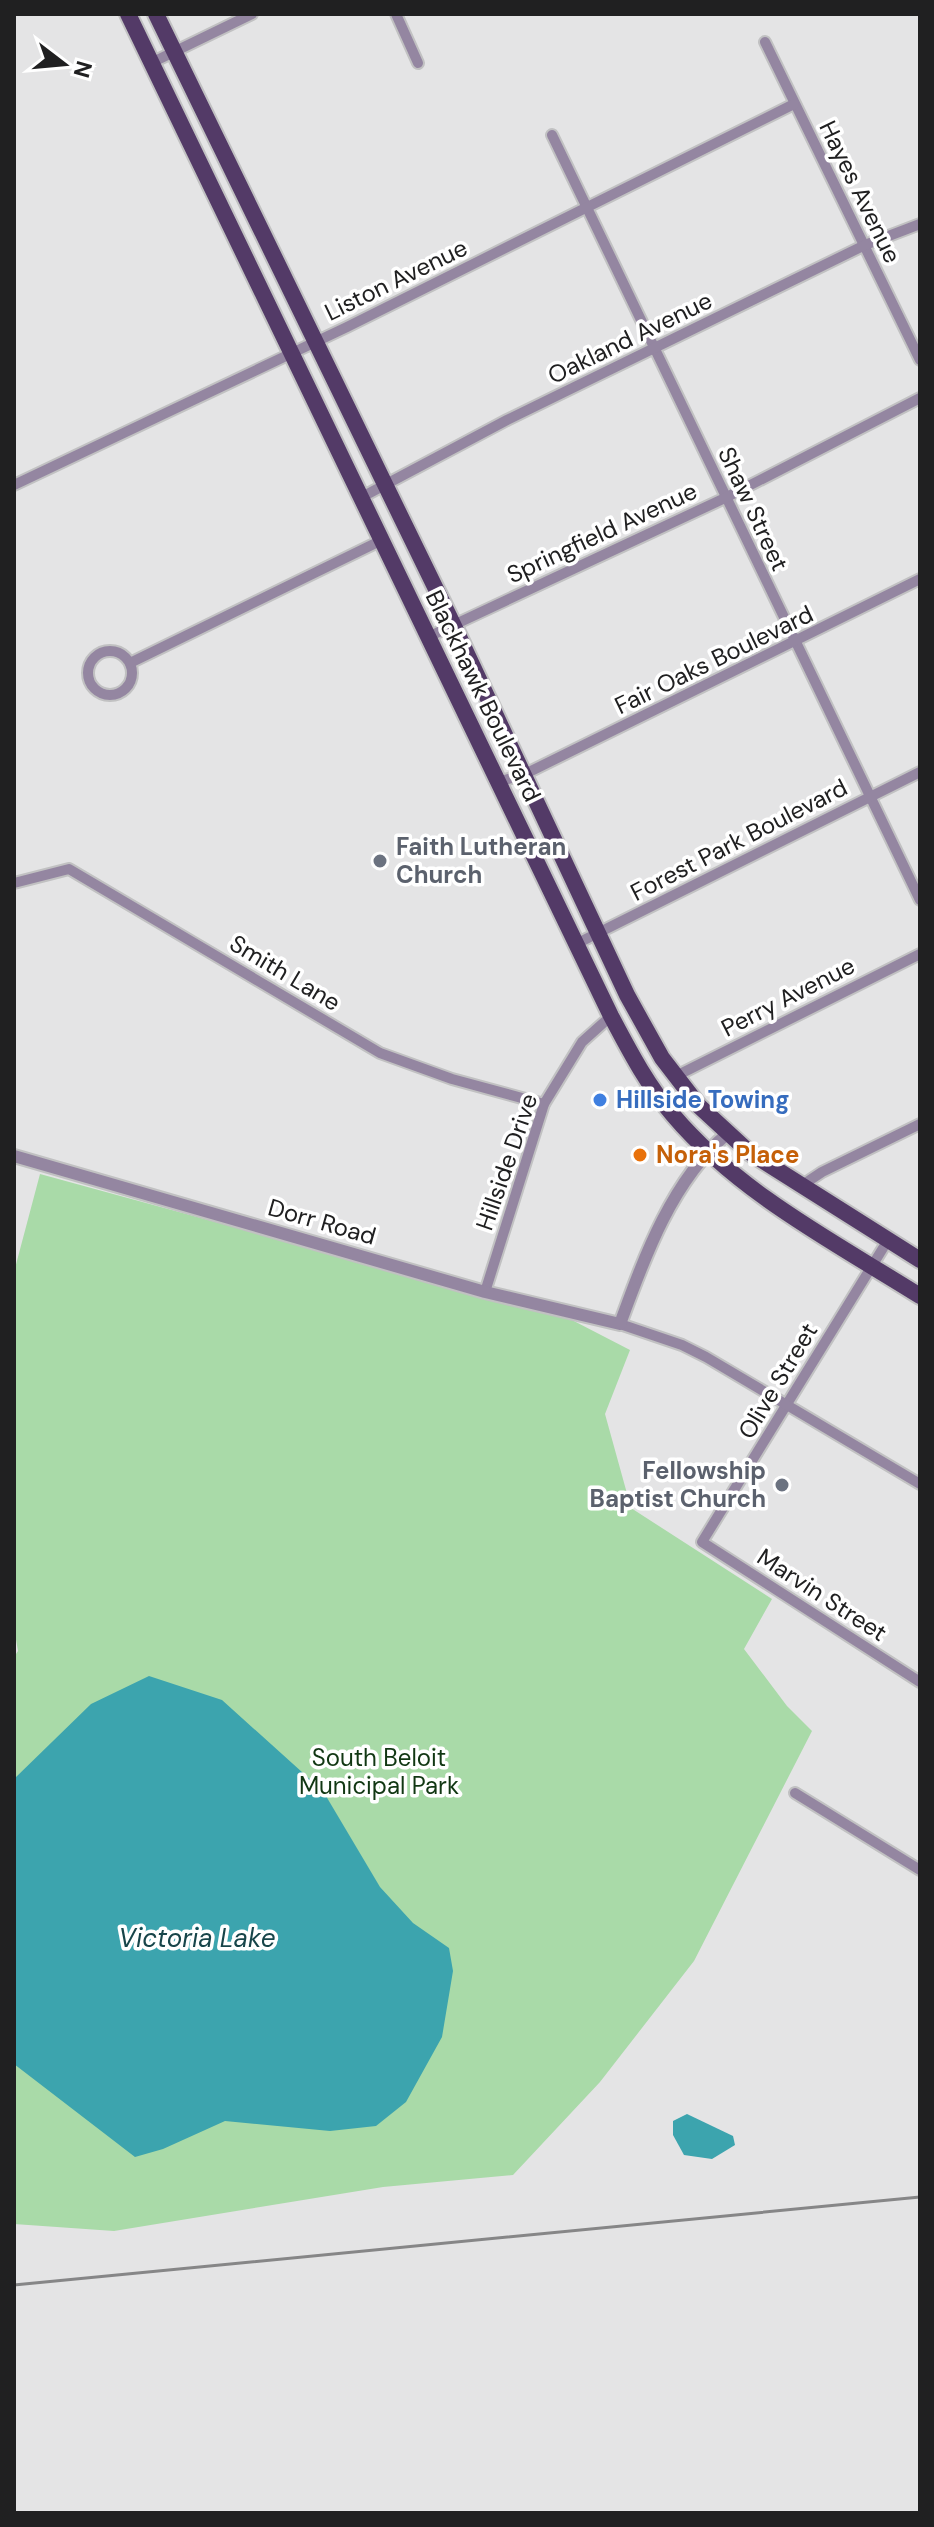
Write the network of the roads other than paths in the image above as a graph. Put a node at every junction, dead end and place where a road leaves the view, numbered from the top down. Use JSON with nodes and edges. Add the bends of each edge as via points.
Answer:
{"nodes":[{"id":1,"x":128,"y":14,"type":"edge"},
{"id":2,"x":156,"y":14,"type":"edge"},
{"id":3,"x":252,"y":14,"type":"edge"},
{"id":4,"x":396,"y":14,"type":"edge"},
{"id":5,"x":765,"y":42,"type":"dead end"},
{"id":6,"x":175,"y":51,"type":"junction"},
{"id":7,"x":151,"y":63,"type":"junction"},
{"id":8,"x":418,"y":63,"type":"dead end"},
{"id":9,"x":794,"y":104,"type":"junction"},
{"id":10,"x":552,"y":135,"type":"dead end"},
{"id":11,"x":587,"y":207,"type":"junction"},
{"id":12,"x":920,"y":224,"type":"edge"},
{"id":13,"x":865,"y":245,"type":"junction"},
{"id":14,"x":316,"y":341,"type":"junction"},
{"id":15,"x":657,"y":349,"type":"junction"},
{"id":16,"x":292,"y":353,"type":"junction"},
{"id":17,"x":920,"y":360,"type":"edge"},
{"id":18,"x":920,"y":398,"type":"edge"},
{"id":19,"x":385,"y":484,"type":"junction"},
{"id":20,"x":14,"y":485,"type":"edge"},
{"id":21,"x":362,"y":497,"type":"junction"},
{"id":22,"x":725,"y":498,"type":"junction"},
{"id":23,"x":382,"y":540,"type":"junction"},
{"id":24,"x":920,"y":579,"type":"edge"},
{"id":25,"x":453,"y":624,"type":"junction"},
{"id":26,"x":428,"y":637,"type":"junction"},
{"id":27,"x":795,"y":644,"type":"junction"},
{"id":28,"x":130,"y":663,"type":"junction"},
{"id":29,"x":920,"y":772,"type":"edge"},
{"id":30,"x":525,"y":774,"type":"junction"},
{"id":31,"x":498,"y":782,"type":"junction"},
{"id":32,"x":869,"y":797,"type":"junction"},
{"id":33,"x":14,"y":883,"type":"edge"},
{"id":34,"x":920,"y":900,"type":"edge"},
{"id":35,"x":599,"y":932,"type":"junction"},
{"id":36,"x":576,"y":944,"type":"junction"},
{"id":37,"x":920,"y":954,"type":"edge"},
{"id":38,"x":611,"y":1016,"type":"junction"},
{"id":39,"x":674,"y":1077,"type":"junction"},
{"id":40,"x":544,"y":1104,"type":"junction"},
{"id":41,"x":920,"y":1124,"type":"edge"},
{"id":42,"x":727,"y":1134,"type":"junction"},
{"id":43,"x":707,"y":1151,"type":"junction"},
{"id":44,"x":14,"y":1156,"type":"edge"},
{"id":45,"x":801,"y":1186,"type":"junction"},
{"id":46,"x":888,"y":1240,"type":"junction"},
{"id":47,"x":920,"y":1260,"type":"edge"},
{"id":48,"x":871,"y":1265,"type":"junction"},
{"id":49,"x":485,"y":1292,"type":"junction"},
{"id":50,"x":920,"y":1296,"type":"edge"},
{"id":51,"x":620,"y":1324,"type":"junction"},
{"id":52,"x":786,"y":1406,"type":"junction"},
{"id":53,"x":920,"y":1484,"type":"edge"},
{"id":54,"x":702,"y":1542,"type":"joint"},
{"id":55,"x":920,"y":1682,"type":"edge"},
{"id":56,"x":795,"y":1793,"type":"dead end"},
{"id":57,"x":920,"y":1870,"type":"edge"}],
"edges":[{"from":1,"to":7,"type":"main road","name":"Blackhawk Boulevard"},
{"from":2,"to":6,"type":"main road","name":"Blackhawk Boulevard"},
{"from":3,"to":6,"type":"street"},
{"from":4,"to":8,"type":"street"},
{"from":5,"to":9,"type":"street","name":"Hayes Avenue"},
{"from":6,"to":7,"type":"street"},
{"from":6,"to":14,"type":"main road","name":"Blackhawk Boulevard"},
{"from":7,"to":16,"type":"main road","name":"Blackhawk Boulevard"},
{"from":9,"to":11,"type":"street","name":"Liston Avenue"},
{"from":9,"to":13,"type":"street","name":"Hayes Avenue"},
{"from":10,"to":11,"type":"street","name":"Shaw Street"},
{"from":11,"to":14,"type":"street","name":"Liston Avenue"},
{"from":11,"to":15,"type":"street","name":"Shaw Street"},
{"from":12,"to":13,"type":"street","name":"Oakland Avenue"},
{"from":13,"to":15,"type":"street","name":"Oakland Avenue"},
{"from":13,"to":17,"type":"street","name":"Hayes Avenue"},
{"from":14,"to":16,"type":"street","name":"Liston Avenue"},
{"from":14,"to":19,"type":"main road","name":"Blackhawk Boulevard"},
{"from":15,"to":19,"type":"street","name":"Oakland Avenue"},
{"from":15,"to":22,"type":"street","name":"Shaw Street"},
{"from":16,"to":20,"type":"street","name":"Liston Avenue"},
{"from":16,"to":21,"type":"main road","name":"Blackhawk Boulevard"},
{"from":18,"to":22,"type":"street","name":"Springfield Avenue"},
{"from":19,"to":21,"type":"street","name":"Oakland Avenue"},
{"from":19,"to":25,"type":"main road","name":"Blackhawk Boulevard"},
{"from":21,"to":23,"type":"main road","name":"Blackhawk Boulevard"},
{"from":22,"to":25,"type":"street","name":"Springfield Avenue"},
{"from":22,"to":27,"type":"street","name":"Shaw Street"},
{"from":23,"to":26,"type":"main road","name":"Blackhawk Boulevard"},
{"from":23,"to":28,"type":"street"},
{"from":24,"to":27,"type":"street","name":"Fair Oaks Boulevard"},
{"from":25,"to":26,"type":"street","name":"Springfield Avenue"},
{"from":25,"to":30,"type":"main road","name":"Blackhawk Boulevard"},
{"from":26,"to":31,"type":"main road","name":"Blackhawk Boulevard"},
{"from":27,"to":30,"type":"street","name":"Fair Oaks Boulevard"},
{"from":27,"to":32,"type":"street","name":"Shaw Street"},
{"from":28,"to":28,"type":"street","via":[[131,681],[122,692],[108,696],[90,684],[88,670],[101,653],[116,651]]},
{"from":29,"to":32,"type":"street","name":"Forest Park Boulevard"},
{"from":30,"to":31,"type":"street","name":"Fair Oaks Boulevard"},
{"from":30,"to":35,"type":"main road","name":"Blackhawk Boulevard"},
{"from":31,"to":36,"type":"main road","name":"Blackhawk Boulevard"},
{"from":32,"to":34,"type":"street","name":"Shaw Street"},
{"from":32,"to":35,"type":"street","name":"Forest Park Boulevard"},
{"from":33,"to":40,"type":"street","name":"Smith Lane","via":[[69,869],[380,1053]]},
{"from":35,"to":36,"type":"street","name":"Forest Park Boulevard"},
{"from":35,"to":39,"type":"main road","name":"Blackhawk Boulevard","via":[[627,995]]},
{"from":36,"to":38,"type":"main road","name":"Blackhawk Boulevard"},
{"from":37,"to":39,"type":"street","name":"Perry Avenue"},
{"from":38,"to":40,"type":"street","name":"Hillside Drive","via":[[582,1042]]},
{"from":38,"to":43,"type":"main road","name":"Blackhawk Boulevard","via":[[649,1083]]},
{"from":39,"to":42,"type":"main road","name":"Blackhawk Boulevard"},
{"from":40,"to":49,"type":"street","name":"Hillside Drive"},
{"from":41,"to":45,"type":"street"},
{"from":42,"to":43,"type":"street"},
{"from":42,"to":45,"type":"main road","name":"Blackhawk Boulevard"},
{"from":43,"to":48,"type":"main road","name":"Blackhawk Boulevard","via":[[765,1198]]},
{"from":43,"to":51,"type":"street","via":[[646,1257]]},
{"from":44,"to":49,"type":"street","name":"Dorr Road"},
{"from":45,"to":46,"type":"main road","name":"Blackhawk Boulevard"},
{"from":46,"to":47,"type":"main road","name":"Blackhawk Boulevard"},
{"from":46,"to":48,"type":"street","name":"Olive Street"},
{"from":48,"to":50,"type":"main road","name":"Blackhawk Boulevard"},
{"from":48,"to":52,"type":"street","name":"Olive Street"},
{"from":49,"to":51,"type":"street","name":"Dorr Road"},
{"from":51,"to":52,"type":"street","via":[[682,1345]]},
{"from":52,"to":53,"type":"street"},
{"from":52,"to":54,"type":"street","name":"Olive Street"},
{"from":54,"to":55,"type":"street","name":"Marvin Street"},
{"from":56,"to":57,"type":"street"}]}
